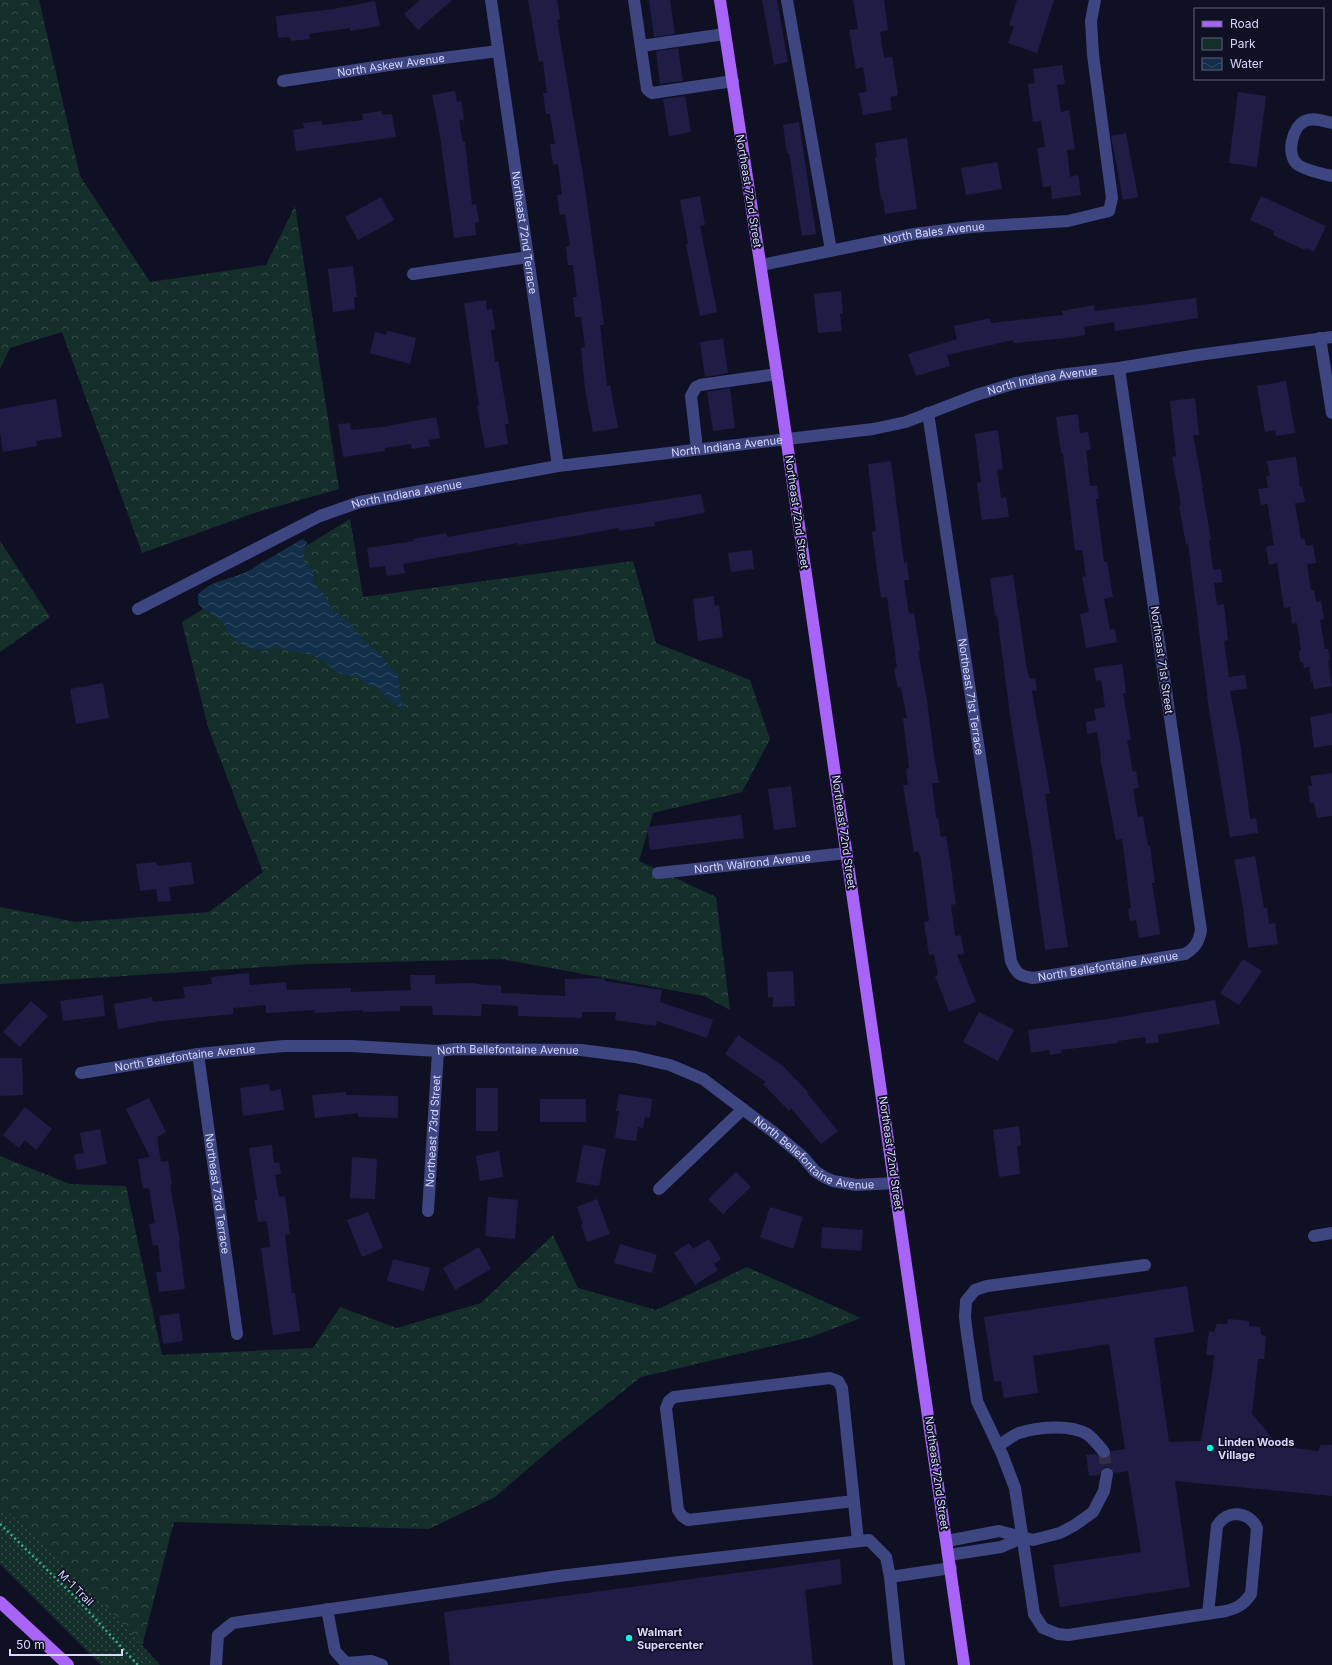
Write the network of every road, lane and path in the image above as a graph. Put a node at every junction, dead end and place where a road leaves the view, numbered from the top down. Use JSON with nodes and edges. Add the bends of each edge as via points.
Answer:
{"nodes":[{"id":1,"x":491,"y":0,"type":"edge"},
{"id":2,"x":634,"y":0,"type":"edge"},
{"id":3,"x":720,"y":0,"type":"edge"},
{"id":4,"x":787,"y":0,"type":"edge"},
{"id":5,"x":1095,"y":0,"type":"edge"},
{"id":6,"x":725,"y":34,"type":"junction"},
{"id":7,"x":641,"y":46,"type":"junction"},
{"id":8,"x":498,"y":51,"type":"junction"},
{"id":9,"x":283,"y":81,"type":"dead end"},
{"id":10,"x":732,"y":81,"type":"junction"},
{"id":11,"x":1332,"y":123,"type":"edge"},
{"id":12,"x":1332,"y":176,"type":"edge"},
{"id":13,"x":831,"y":250,"type":"junction"},
{"id":14,"x":528,"y":257,"type":"junction"},
{"id":15,"x":761,"y":264,"type":"junction"},
{"id":16,"x":413,"y":274,"type":"dead end"},
{"id":17,"x":1326,"y":338,"type":"edge"},
{"id":18,"x":1119,"y":368,"type":"junction"},
{"id":19,"x":777,"y":374,"type":"junction"},
{"id":20,"x":928,"y":413,"type":"junction"},
{"id":21,"x":1332,"y":413,"type":"edge"},
{"id":22,"x":786,"y":439,"type":"junction"},
{"id":23,"x":697,"y":450,"type":"junction"},
{"id":24,"x":558,"y":466,"type":"junction"},
{"id":25,"x":138,"y":609,"type":"dead end"},
{"id":26,"x":847,"y":853,"type":"junction"},
{"id":27,"x":658,"y":873,"type":"dead end"},
{"id":28,"x":1193,"y":949,"type":"joint"},
{"id":29,"x":1022,"y":976,"type":"joint"},
{"id":30,"x":438,"y":1051,"type":"junction"},
{"id":31,"x":198,"y":1054,"type":"junction"},
{"id":32,"x":81,"y":1073,"type":"dead end"},
{"id":33,"x":743,"y":1109,"type":"junction"},
{"id":34,"x":895,"y":1183,"type":"junction"},
{"id":35,"x":659,"y":1189,"type":"dead end"},
{"id":36,"x":428,"y":1211,"type":"dead end"},
{"id":37,"x":1332,"y":1233,"type":"edge"},
{"id":38,"x":1314,"y":1236,"type":"dead end"},
{"id":39,"x":1145,"y":1266,"type":"dead end"},
{"id":40,"x":237,"y":1334,"type":"dead end"},
{"id":41,"x":998,"y":1446,"type":"junction"},
{"id":42,"x":1104,"y":1452,"type":"tunnel mouth"},
{"id":43,"x":1107,"y":1474,"type":"tunnel mouth"},
{"id":44,"x":854,"y":1501,"type":"junction"},
{"id":45,"x":0,"y":1524,"type":"edge"},
{"id":46,"x":1022,"y":1538,"type":"junction"},
{"id":47,"x":858,"y":1541,"type":"junction"},
{"id":48,"x":947,"y":1541,"type":"junction"},
{"id":49,"x":949,"y":1555,"type":"junction"},
{"id":50,"x":951,"y":1568,"type":"junction"},
{"id":51,"x":890,"y":1578,"type":"junction"},
{"id":52,"x":0,"y":1602,"type":"edge"},
{"id":53,"x":327,"y":1609,"type":"junction"},
{"id":54,"x":1208,"y":1614,"type":"junction"},
{"id":55,"x":68,"y":1665,"type":"edge"},
{"id":56,"x":138,"y":1665,"type":"edge"},
{"id":57,"x":216,"y":1665,"type":"edge"},
{"id":58,"x":382,"y":1665,"type":"edge"},
{"id":59,"x":899,"y":1665,"type":"edge"},
{"id":60,"x":964,"y":1665,"type":"edge"}],
"edges":[{"from":1,"to":8,"type":"street","name":"Northeast 72nd Terrace"},
{"from":2,"to":7,"type":"street"},
{"from":3,"to":6,"type":"main road","name":"Northeast 72nd Street"},
{"from":4,"to":13,"type":"street"},
{"from":5,"to":13,"type":"street","name":"North Bales Avenue","via":[[1091,21],[1093,55],[1112,198],[1109,211],[1068,221],[971,227],[914,234]]},
{"from":6,"to":7,"type":"street"},
{"from":6,"to":10,"type":"main road","name":"Northeast 72nd Street"},
{"from":7,"to":10,"type":"street","via":[[647,88],[652,93]]},
{"from":8,"to":9,"type":"street","name":"North Askew Avenue"},
{"from":8,"to":14,"type":"street","name":"Northeast 72nd Terrace"},
{"from":10,"to":15,"type":"main road","name":"Northeast 72nd Street"},
{"from":11,"to":12,"type":"street","via":[[1313,119],[1304,122],[1297,127],[1291,147],[1292,157],[1298,164]]},
{"from":13,"to":15,"type":"street","name":"North Bales Avenue"},
{"from":14,"to":16,"type":"street"},
{"from":14,"to":24,"type":"street","name":"Northeast 72nd Terrace"},
{"from":15,"to":19,"type":"main road","name":"Northeast 72nd Street"},
{"from":17,"to":18,"type":"street","name":"North Indiana Avenue"},
{"from":17,"to":21,"type":"street"},
{"from":18,"to":20,"type":"street","name":"North Indiana Avenue","via":[[1016,383]]},
{"from":18,"to":28,"type":"street","name":"Northeast 71st Street","via":[[1201,930],[1200,940]]},
{"from":19,"to":22,"type":"main road","name":"Northeast 72nd Street"},
{"from":19,"to":23,"type":"street","via":[[696,387],[691,396]]},
{"from":20,"to":22,"type":"street","name":"North Indiana Avenue","via":[[906,422],[873,429]]},
{"from":20,"to":29,"type":"street","name":"Northeast 71st Terrace","via":[[1011,961],[1015,970]]},
{"from":22,"to":23,"type":"street","name":"North Indiana Avenue"},
{"from":22,"to":26,"type":"main road","name":"Northeast 72nd Street"},
{"from":23,"to":24,"type":"street","name":"North Indiana Avenue"},
{"from":24,"to":25,"type":"street","name":"North Indiana Avenue","via":[[360,502],[320,516]]},
{"from":26,"to":27,"type":"street","name":"North Walrond Avenue"},
{"from":26,"to":34,"type":"main road","name":"Northeast 72nd Street"},
{"from":28,"to":29,"type":"street","name":"North Bellefontaine Avenue","via":[[1185,954],[1033,978]]},
{"from":30,"to":31,"type":"street","name":"North Bellefontaine Avenue","via":[[352,1046],[284,1046]]},
{"from":30,"to":33,"type":"street","name":"North Bellefontaine Avenue","via":[[581,1050],[635,1057],[670,1066],[703,1079]]},
{"from":30,"to":36,"type":"street","name":"Northeast 73rd Street"},
{"from":31,"to":32,"type":"street","name":"North Bellefontaine Avenue"},
{"from":31,"to":40,"type":"street","name":"Northeast 73rd Terrace"},
{"from":33,"to":34,"type":"street","name":"North Bellefontaine Avenue","via":[[824,1177],[856,1185]]},
{"from":33,"to":35,"type":"street"},
{"from":34,"to":48,"type":"main road","name":"Northeast 72nd Street"},
{"from":37,"to":38,"type":"street"},
{"from":39,"to":41,"type":"street","via":[[987,1286],[975,1290],[966,1301],[965,1317],[977,1401]]},
{"from":41,"to":42,"type":"street","via":[[1019,1433],[1037,1428],[1066,1428],[1088,1435]]},
{"from":41,"to":46,"type":"street","via":[[1014,1488]]},
{"from":43,"to":46,"type":"street","via":[[1104,1491],[1093,1512],[1060,1533],[1033,1540]]},
{"from":44,"to":44,"type":"street","via":[[842,1388],[838,1381],[830,1378],[674,1397],[669,1401],[666,1408],[678,1510],[688,1520]]},
{"from":44,"to":47,"type":"street"},
{"from":45,"to":56,"type":"path","name":"M-1 Trail","via":[[76,1598]]},
{"from":46,"to":48,"type":"street","via":[[999,1531]]},
{"from":46,"to":49,"type":"street","via":[[1001,1547]]},
{"from":46,"to":54,"type":"street","via":[[1034,1614],[1044,1628],[1058,1634],[1068,1635]]},
{"from":47,"to":51,"type":"street","via":[[869,1540],[886,1556]]},
{"from":47,"to":53,"type":"street","via":[[559,1576]]},
{"from":48,"to":49,"type":"main road","name":"Northeast 72nd Street"},
{"from":49,"to":50,"type":"main road","name":"Northeast 72nd Street"},
{"from":50,"to":51,"type":"street"},
{"from":50,"to":60,"type":"main road","name":"Northeast 72nd Street"},
{"from":51,"to":59,"type":"street"},
{"from":52,"to":55,"type":"main road"},
{"from":53,"to":57,"type":"street","via":[[233,1623],[218,1635]]},
{"from":53,"to":58,"type":"street","via":[[335,1651],[346,1663],[371,1661]]},
{"from":54,"to":54,"type":"street","via":[[1238,1608],[1246,1602],[1250,1594],[1257,1528],[1254,1521],[1248,1517],[1238,1514],[1226,1516],[1217,1526]]}]}
